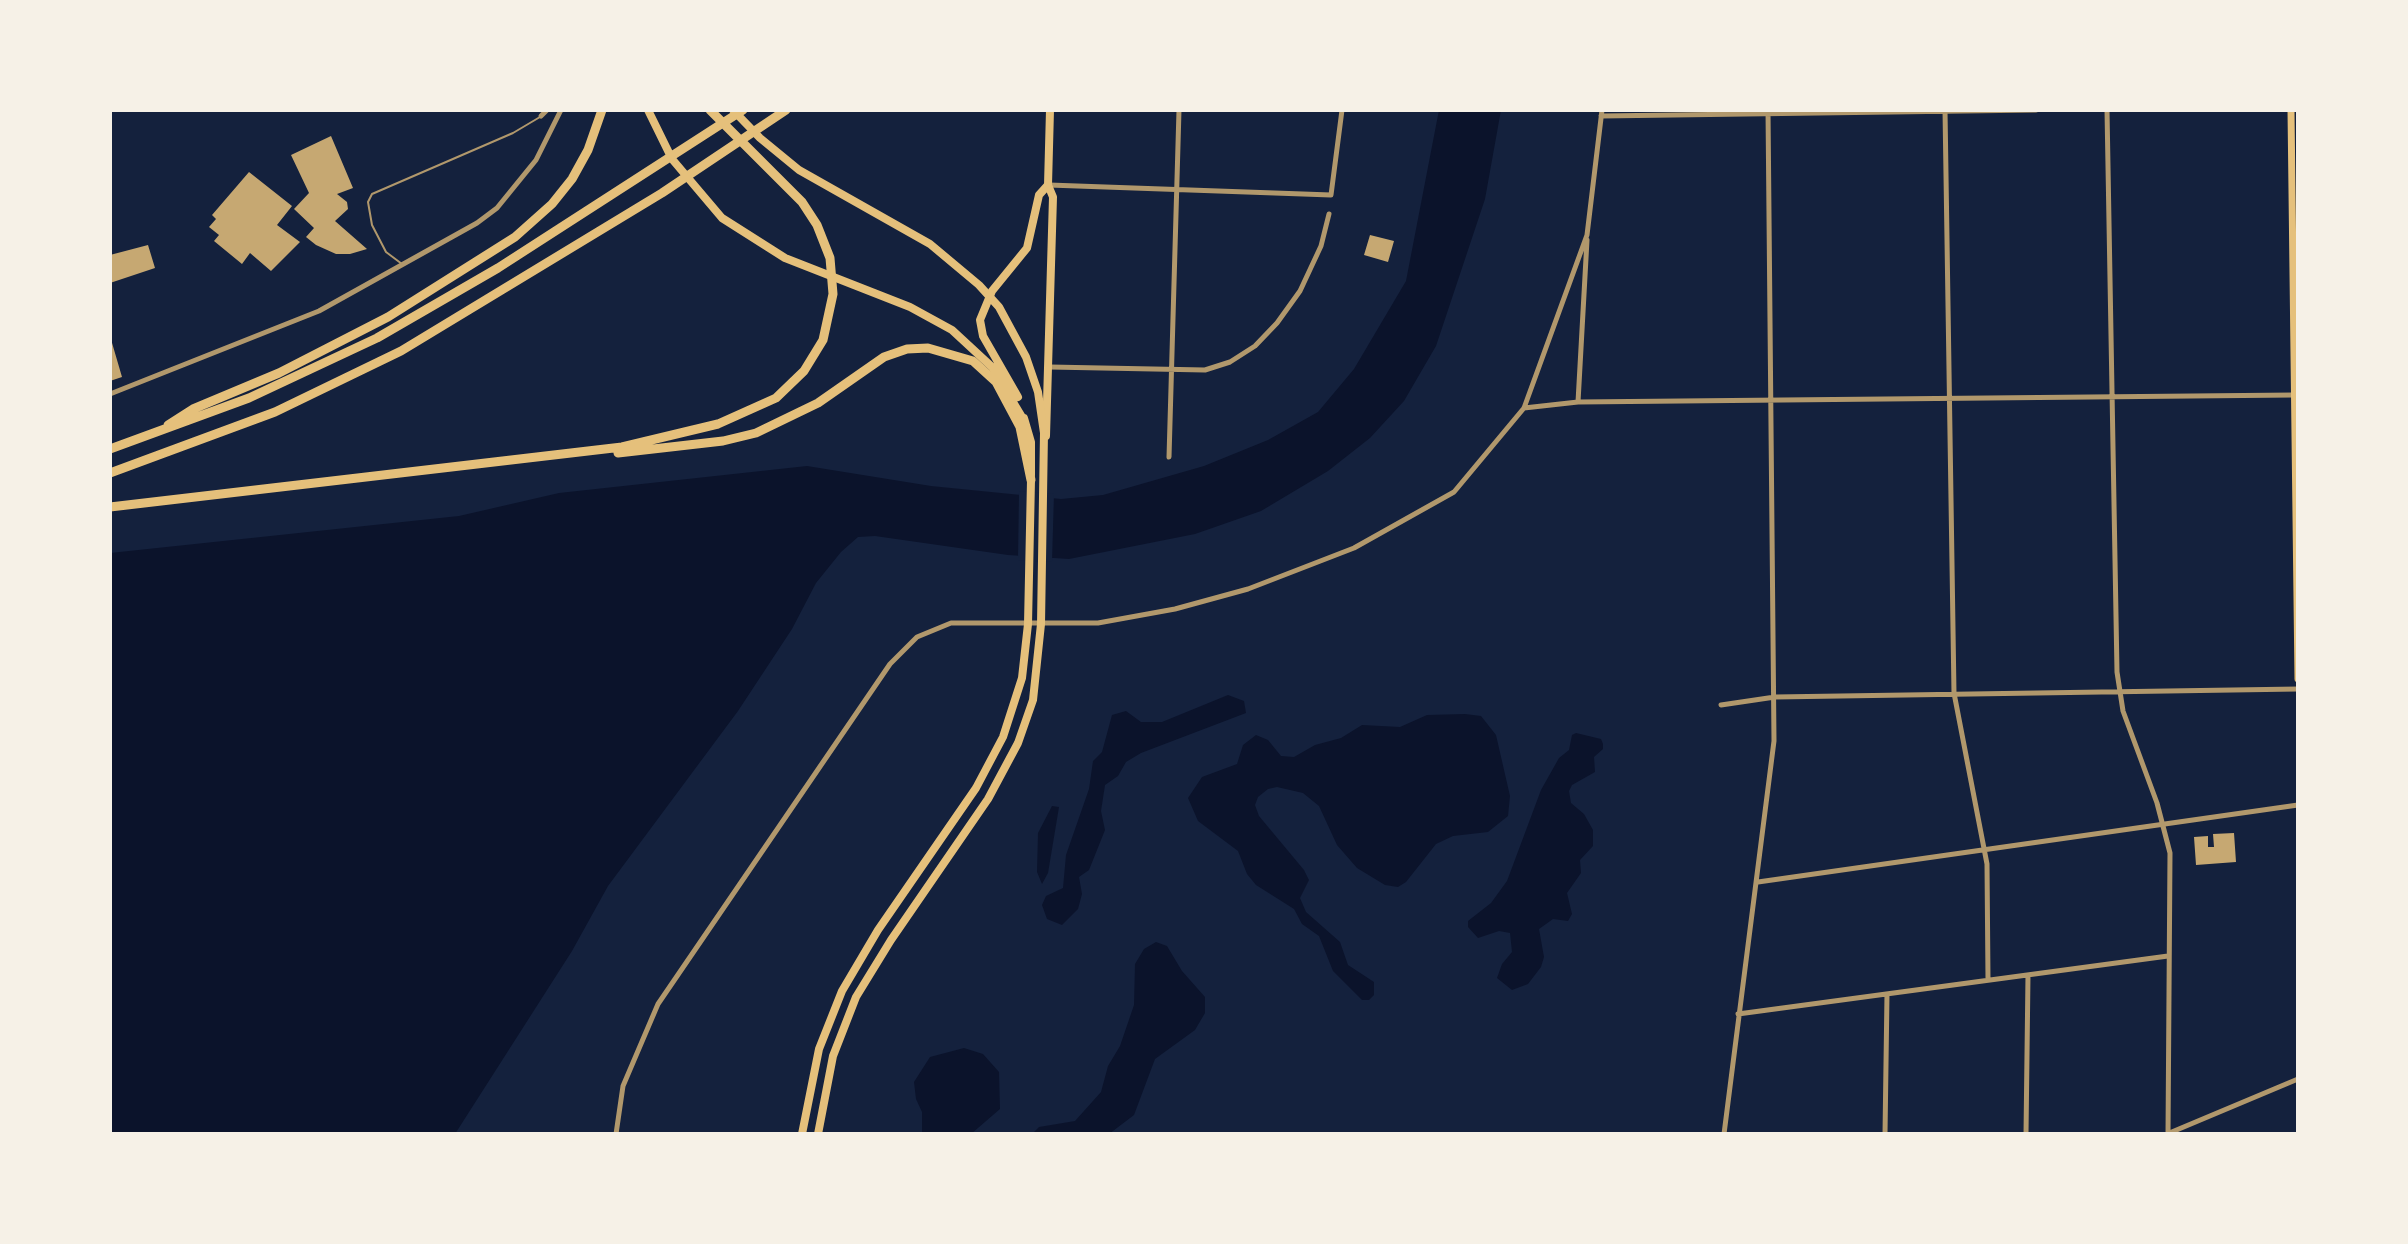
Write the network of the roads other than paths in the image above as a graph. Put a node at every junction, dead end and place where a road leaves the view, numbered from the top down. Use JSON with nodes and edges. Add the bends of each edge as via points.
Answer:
{"nodes":[{"id":1,"x":547,"y":110,"type":"edge"},
{"id":2,"x":561,"y":110,"type":"edge"},
{"id":3,"x":602,"y":110,"type":"edge"},
{"id":4,"x":648,"y":110,"type":"edge"},
{"id":5,"x":710,"y":110,"type":"edge"},
{"id":6,"x":733,"y":110,"type":"edge"},
{"id":7,"x":743,"y":110,"type":"edge"},
{"id":8,"x":786,"y":110,"type":"edge"},
{"id":9,"x":1050,"y":110,"type":"edge"},
{"id":10,"x":1179,"y":110,"type":"edge"},
{"id":11,"x":1342,"y":110,"type":"edge"},
{"id":12,"x":2036,"y":110,"type":"edge"},
{"id":13,"x":2107,"y":110,"type":"edge"},
{"id":14,"x":2291,"y":110,"type":"edge"},
{"id":15,"x":1945,"y":111,"type":"edge"},
{"id":16,"x":1768,"y":112,"type":"edge"},
{"id":17,"x":1602,"y":113,"type":"edge"},
{"id":18,"x":541,"y":116,"type":"joint"},
{"id":19,"x":1048,"y":185,"type":"junction"},
{"id":20,"x":1177,"y":188,"type":"junction"},
{"id":21,"x":1329,"y":214,"type":"dead end"},
{"id":22,"x":1587,"y":235,"type":"junction"},
{"id":23,"x":406,"y":265,"type":"junction"},
{"id":24,"x":990,"y":296,"type":"junction"},
{"id":25,"x":1050,"y":367,"type":"junction"},
{"id":26,"x":1171,"y":370,"type":"junction"},
{"id":27,"x":110,"y":394,"type":"edge"},
{"id":28,"x":2294,"y":395,"type":"junction"},
{"id":29,"x":2113,"y":397,"type":"junction"},
{"id":30,"x":1950,"y":399,"type":"junction"},
{"id":31,"x":1770,"y":401,"type":"junction"},
{"id":32,"x":1578,"y":402,"type":"junction"},
{"id":33,"x":1524,"y":408,"type":"junction"},
{"id":34,"x":1025,"y":422,"type":"junction"},
{"id":35,"x":151,"y":436,"type":"junction"},
{"id":36,"x":1045,"y":445,"type":"junction"},
{"id":37,"x":110,"y":449,"type":"edge"},
{"id":38,"x":1169,"y":457,"type":"dead end"},
{"id":39,"x":483,"y":466,"type":"junction"},
{"id":40,"x":110,"y":473,"type":"edge"},
{"id":41,"x":1031,"y":480,"type":"junction"},
{"id":42,"x":110,"y":507,"type":"edge"},
{"id":43,"x":1028,"y":624,"type":"junction"},
{"id":44,"x":1041,"y":624,"type":"junction"},
{"id":45,"x":2298,"y":679,"type":"edge"},
{"id":46,"x":2298,"y":689,"type":"edge"},
{"id":47,"x":2119,"y":692,"type":"junction"},
{"id":48,"x":1954,"y":693,"type":"junction"},
{"id":49,"x":1775,"y":697,"type":"junction"},
{"id":50,"x":1721,"y":705,"type":"dead end"},
{"id":51,"x":2298,"y":805,"type":"edge"},
{"id":52,"x":2164,"y":824,"type":"junction"},
{"id":53,"x":1984,"y":850,"type":"junction"},
{"id":54,"x":1758,"y":882,"type":"junction"},
{"id":55,"x":2168,"y":956,"type":"junction"},
{"id":56,"x":2028,"y":975,"type":"junction"},
{"id":57,"x":1988,"y":979,"type":"junction"},
{"id":58,"x":1887,"y":994,"type":"junction"},
{"id":59,"x":1738,"y":1014,"type":"junction"},
{"id":60,"x":2298,"y":1079,"type":"edge"},
{"id":61,"x":616,"y":1134,"type":"edge"},
{"id":62,"x":802,"y":1134,"type":"edge"},
{"id":63,"x":818,"y":1134,"type":"edge"},
{"id":64,"x":1724,"y":1134,"type":"edge"},
{"id":65,"x":1885,"y":1134,"type":"edge"},
{"id":66,"x":2026,"y":1134,"type":"edge"},
{"id":67,"x":2168,"y":1134,"type":"edge"}],
"edges":[{"from":1,"to":18,"type":"street"},
{"from":2,"to":23,"type":"street","via":[[539,155],[497,208]]},
{"from":3,"to":35,"type":"highway","via":[[572,179],[515,237],[388,317],[279,373],[193,409]]},
{"from":4,"to":34,"type":"main road","via":[[672,159],[722,218],[785,258],[910,307],[952,330],[992,367]]},
{"from":5,"to":39,"type":"highway","via":[[802,202],[822,236],[832,270],[831,306],[823,340],[804,371],[755,410],[659,440]]},
{"from":6,"to":24,"type":"main road","via":[[788,162],[937,249]]},
{"from":7,"to":35,"type":"highway","via":[[468,287],[377,338],[249,398]]},
{"from":8,"to":40,"type":"highway","via":[[662,193],[372,367],[275,412]]},
{"from":9,"to":19,"type":"main road"},
{"from":10,"to":20,"type":"street"},
{"from":11,"to":20,"type":"street","via":[[1331,195]]},
{"from":12,"to":15,"type":"street"},
{"from":13,"to":29,"type":"street"},
{"from":14,"to":28,"type":"main road"},
{"from":15,"to":16,"type":"street"},
{"from":15,"to":30,"type":"street"},
{"from":16,"to":17,"type":"street"},
{"from":16,"to":31,"type":"street"},
{"from":17,"to":22,"type":"street"},
{"from":18,"to":23,"type":"lane","via":[[372,194],[368,212],[382,248]]},
{"from":19,"to":20,"type":"street"},
{"from":19,"to":24,"type":"main road","via":[[1039,195],[1027,248]]},
{"from":19,"to":25,"type":"main road","via":[[1053,197]]},
{"from":20,"to":26,"type":"street"},
{"from":21,"to":26,"type":"street","via":[[1300,291],[1255,346],[1205,370]]},
{"from":22,"to":32,"type":"street"},
{"from":22,"to":33,"type":"street"},
{"from":23,"to":27,"type":"street","via":[[302,319]]},
{"from":24,"to":34,"type":"main road","via":[[980,317],[981,332],[1016,392]]},
{"from":24,"to":36,"type":"main road","via":[[1032,371]]},
{"from":25,"to":26,"type":"street"},
{"from":25,"to":36,"type":"main road"},
{"from":26,"to":38,"type":"street"},
{"from":28,"to":29,"type":"street"},
{"from":28,"to":45,"type":"main road"},
{"from":29,"to":30,"type":"street"},
{"from":29,"to":47,"type":"street"},
{"from":30,"to":31,"type":"street"},
{"from":30,"to":48,"type":"street"},
{"from":31,"to":32,"type":"street"},
{"from":31,"to":49,"type":"street"},
{"from":32,"to":33,"type":"street"},
{"from":33,"to":44,"type":"street","via":[[1454,492],[1354,548],[1248,589],[1175,609],[1098,623]]},
{"from":34,"to":41,"type":"main road","via":[[1033,460]]},
{"from":35,"to":37,"type":"highway"},
{"from":36,"to":44,"type":"main road"},
{"from":39,"to":41,"type":"highway","via":[[734,439],[809,409],[884,357],[922,348],[964,357],[994,379],[1020,427]]},
{"from":39,"to":42,"type":"highway"},
{"from":41,"to":43,"type":"main road"},
{"from":43,"to":44,"type":"street"},
{"from":43,"to":61,"type":"street","via":[[951,623],[917,637],[890,664],[658,1004],[623,1086]]},
{"from":43,"to":62,"type":"main road","via":[[1022,678],[1003,737],[976,788],[842,991],[819,1049]]},
{"from":44,"to":63,"type":"main road","via":[[1037,679],[1018,743],[988,799],[856,997],[833,1056]]},
{"from":46,"to":47,"type":"street"},
{"from":47,"to":48,"type":"street"},
{"from":47,"to":52,"type":"street"},
{"from":48,"to":49,"type":"street"},
{"from":48,"to":53,"type":"street"},
{"from":49,"to":50,"type":"street"},
{"from":49,"to":54,"type":"street"},
{"from":51,"to":52,"type":"street"},
{"from":52,"to":53,"type":"street"},
{"from":52,"to":55,"type":"street","via":[[2172,884]]},
{"from":53,"to":54,"type":"street"},
{"from":53,"to":57,"type":"street"},
{"from":54,"to":59,"type":"street"},
{"from":55,"to":56,"type":"street"},
{"from":55,"to":67,"type":"street"},
{"from":56,"to":57,"type":"street"},
{"from":56,"to":66,"type":"street"},
{"from":57,"to":58,"type":"street"},
{"from":58,"to":59,"type":"street"},
{"from":58,"to":65,"type":"street"},
{"from":59,"to":64,"type":"street"},
{"from":60,"to":67,"type":"street"}]}
